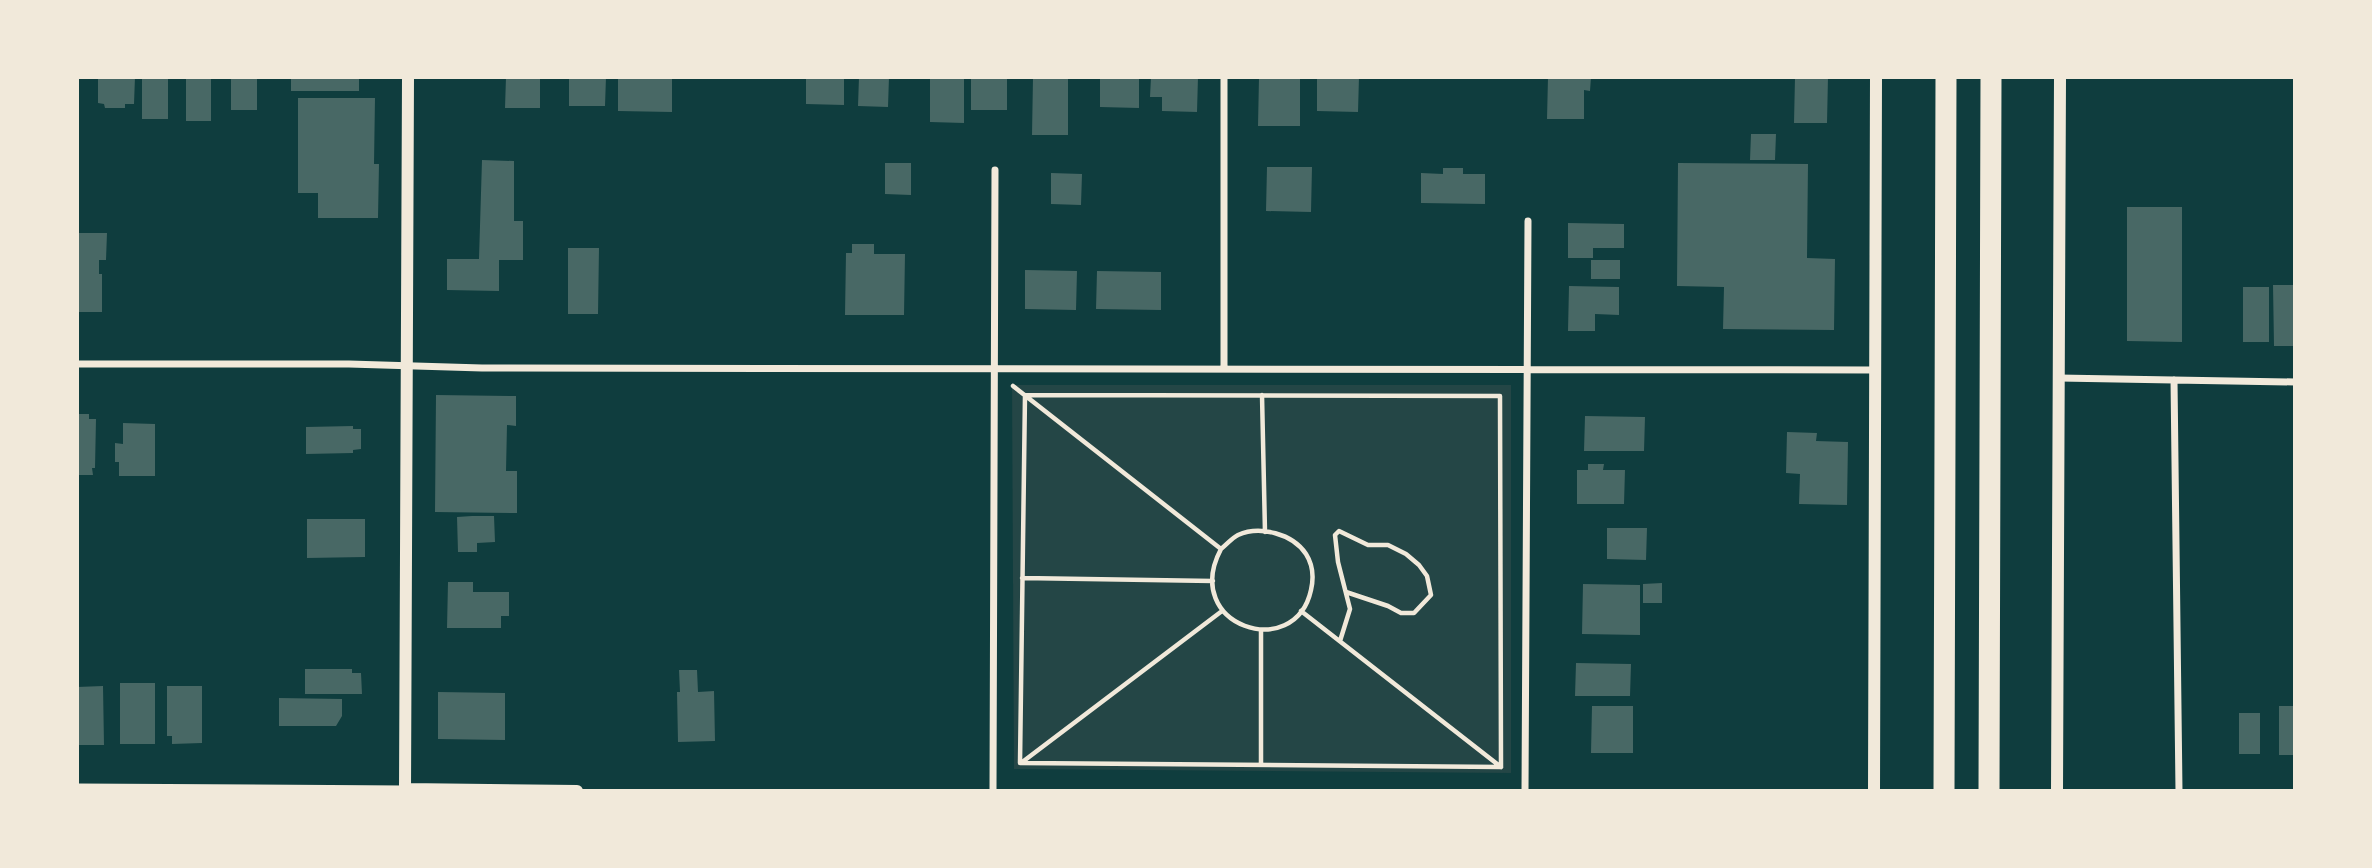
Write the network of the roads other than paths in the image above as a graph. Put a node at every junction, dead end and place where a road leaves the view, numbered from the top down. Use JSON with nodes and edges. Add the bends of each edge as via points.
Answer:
{"nodes":[{"id":1,"x":408,"y":77,"type":"edge"},
{"id":2,"x":1224,"y":77,"type":"edge"},
{"id":3,"x":1876,"y":77,"type":"edge"},
{"id":4,"x":1946,"y":77,"type":"edge"},
{"id":5,"x":1991,"y":77,"type":"edge"},
{"id":6,"x":2060,"y":77,"type":"edge"},
{"id":7,"x":995,"y":170,"type":"dead end"},
{"id":8,"x":1528,"y":220,"type":"dead end"},
{"id":9,"x":77,"y":364,"type":"edge"},
{"id":10,"x":407,"y":366,"type":"junction"},
{"id":11,"x":995,"y":368,"type":"junction"},
{"id":12,"x":1224,"y":369,"type":"junction"},
{"id":13,"x":1874,"y":370,"type":"junction"},
{"id":14,"x":1526,"y":372,"type":"junction"},
{"id":15,"x":2059,"y":378,"type":"junction"},
{"id":16,"x":2175,"y":380,"type":"junction"},
{"id":17,"x":2295,"y":382,"type":"edge"},
{"id":18,"x":77,"y":787,"type":"edge"},
{"id":19,"x":405,"y":790,"type":"edge"},
{"id":20,"x":577,"y":791,"type":"edge"},
{"id":21,"x":993,"y":791,"type":"edge"},
{"id":22,"x":1525,"y":791,"type":"edge"},
{"id":23,"x":1874,"y":791,"type":"edge"},
{"id":24,"x":1944,"y":791,"type":"edge"},
{"id":25,"x":1989,"y":791,"type":"edge"},
{"id":26,"x":2057,"y":791,"type":"edge"},
{"id":27,"x":2179,"y":791,"type":"edge"}],
"edges":[{"from":1,"to":10,"type":"street"},
{"from":2,"to":12,"type":"street"},
{"from":3,"to":13,"type":"street"},
{"from":4,"to":24,"type":"highway"},
{"from":5,"to":25,"type":"highway"},
{"from":6,"to":15,"type":"street"},
{"from":7,"to":11,"type":"street"},
{"from":8,"to":14,"type":"street"},
{"from":9,"to":10,"type":"street"},
{"from":10,"to":11,"type":"street"},
{"from":10,"to":19,"type":"street"},
{"from":11,"to":12,"type":"street"},
{"from":11,"to":21,"type":"street"},
{"from":12,"to":14,"type":"street"},
{"from":13,"to":14,"type":"street"},
{"from":13,"to":23,"type":"street"},
{"from":14,"to":22,"type":"street"},
{"from":15,"to":16,"type":"street"},
{"from":15,"to":26,"type":"street"},
{"from":16,"to":17,"type":"street"},
{"from":16,"to":27,"type":"street"},
{"from":18,"to":19,"type":"street"},
{"from":19,"to":20,"type":"street"}]}
